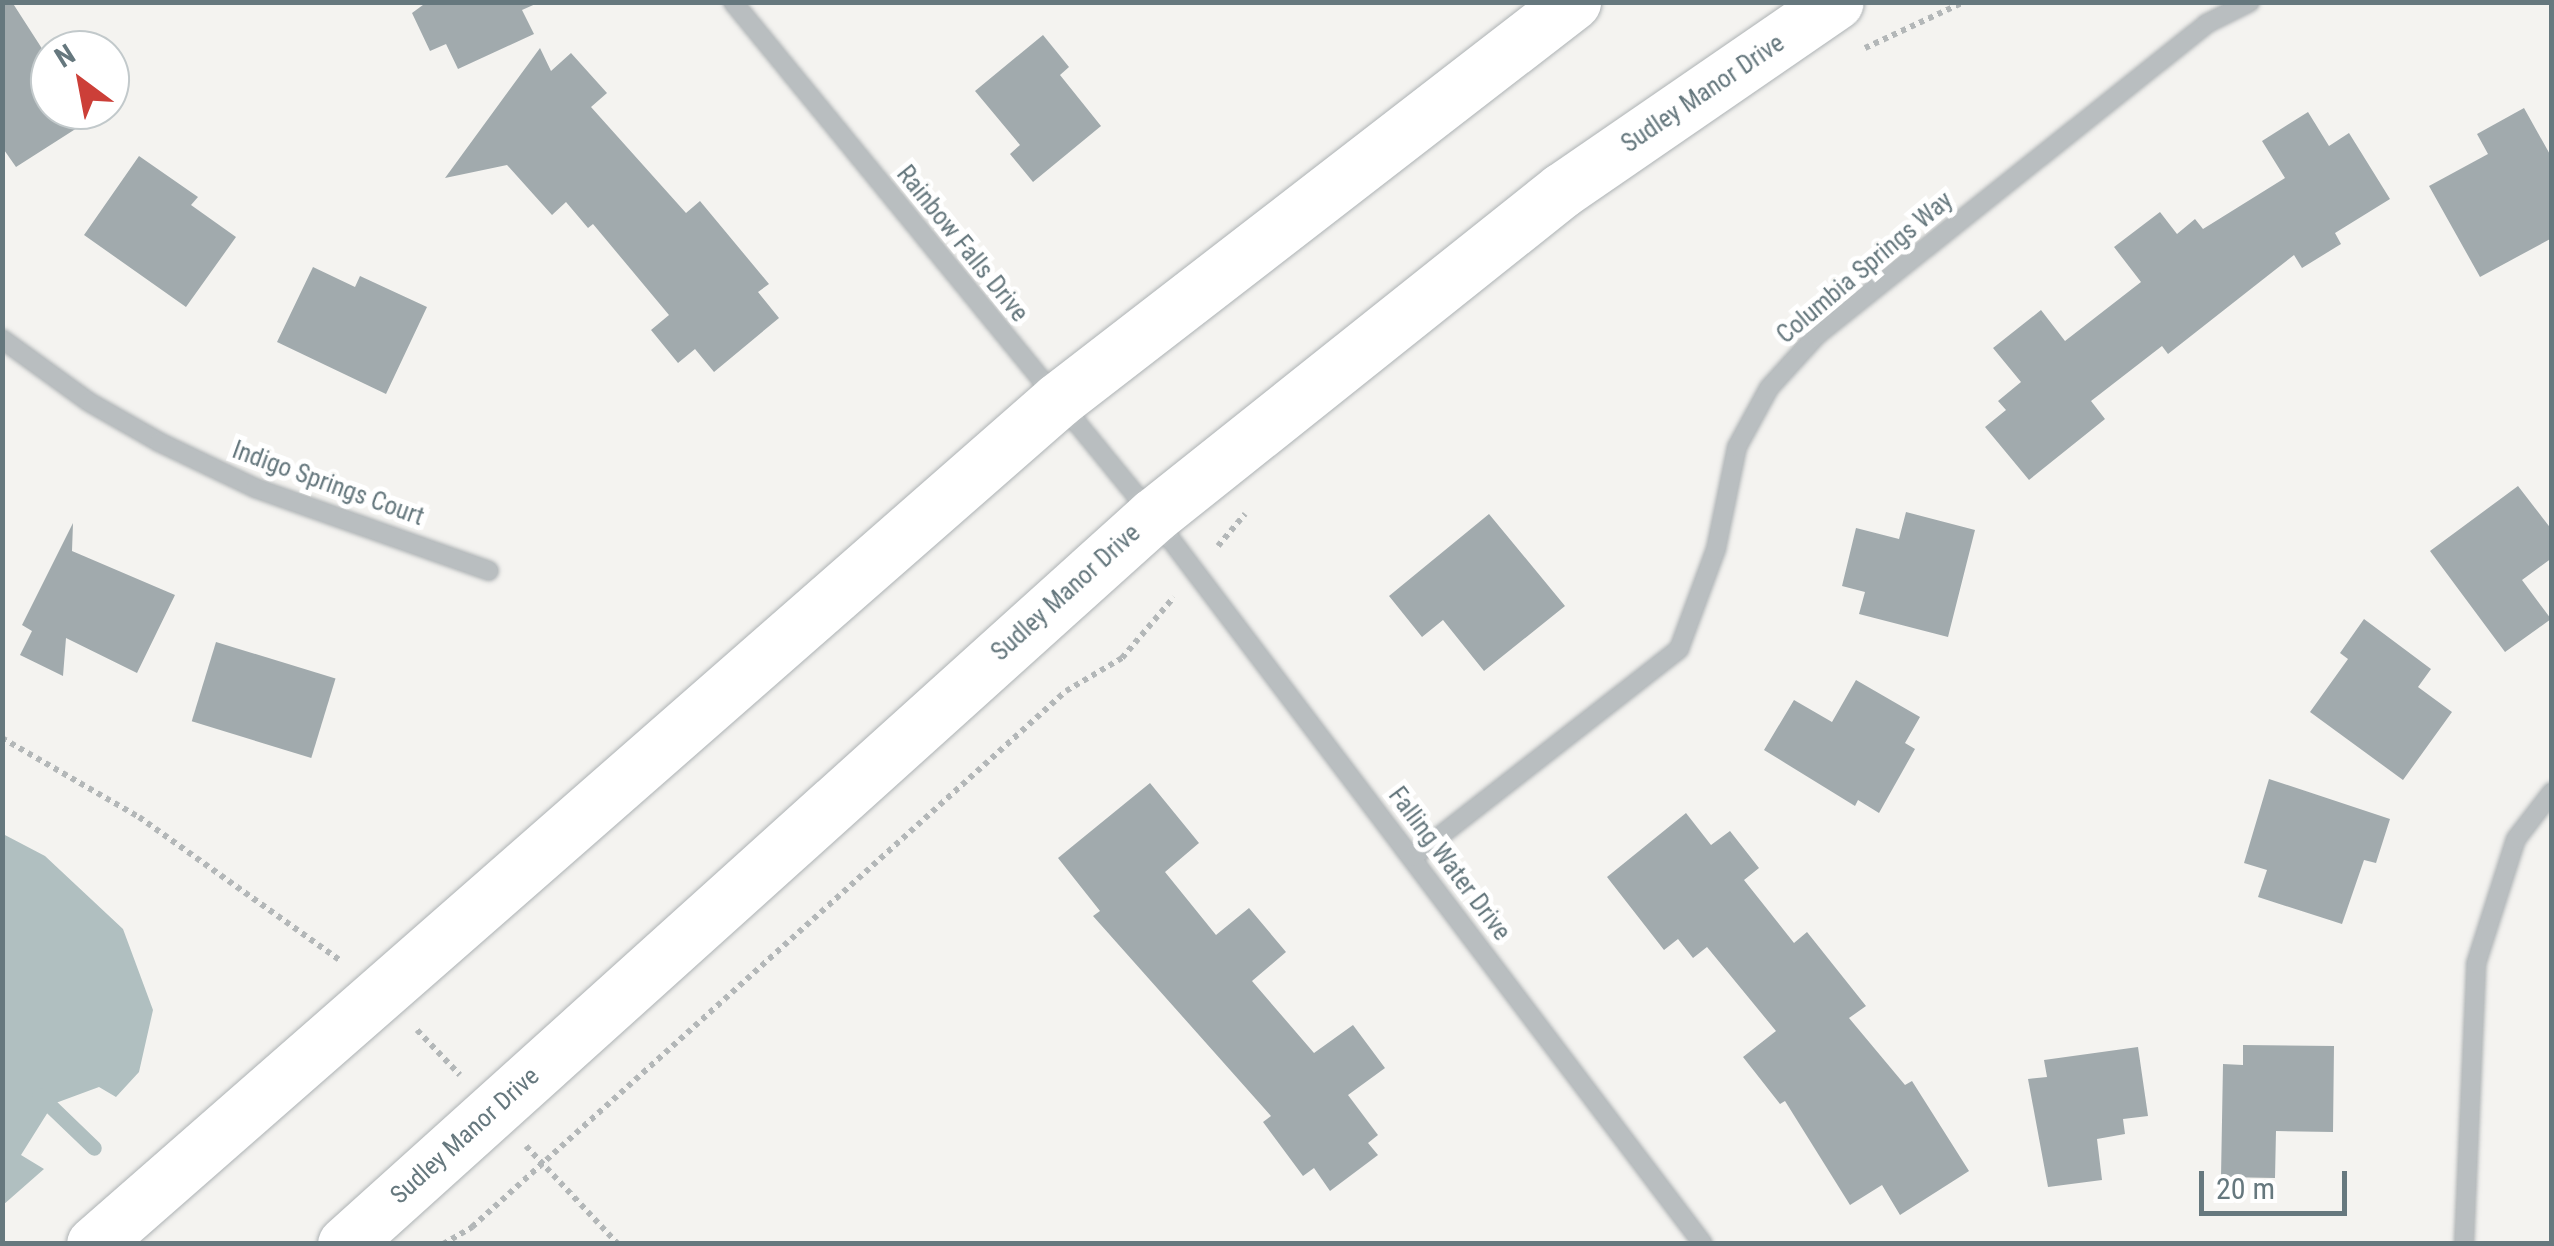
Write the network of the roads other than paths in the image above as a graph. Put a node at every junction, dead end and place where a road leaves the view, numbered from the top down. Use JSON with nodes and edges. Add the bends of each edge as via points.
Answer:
{"nodes":[{"id":1,"x":733,"y":2,"type":"edge"},
{"id":2,"x":1573,"y":2,"type":"edge"},
{"id":3,"x":1836,"y":2,"type":"edge"},
{"id":4,"x":2250,"y":2,"type":"edge"},
{"id":5,"x":2,"y":339,"type":"edge"},
{"id":6,"x":1058,"y":400,"type":"junction"},
{"id":7,"x":1153,"y":516,"type":"junction"},
{"id":8,"x":488,"y":571,"type":"dead end"},
{"id":9,"x":2552,"y":792,"type":"edge"},
{"id":10,"x":1413,"y":857,"type":"junction"},
{"id":11,"x":94,"y":1244,"type":"edge"},
{"id":12,"x":345,"y":1244,"type":"edge"},
{"id":13,"x":1703,"y":1244,"type":"edge"},
{"id":14,"x":2464,"y":1244,"type":"edge"}],
"edges":[{"from":1,"to":6,"type":"street","name":"Rainbow Falls Drive"},
{"from":2,"to":6,"type":"main road"},
{"from":3,"to":7,"type":"main road","name":"Sudley Manor Drive","via":[[1562,190]]},
{"from":4,"to":10,"type":"street","name":"Columbia Springs Way","via":[[2206,24],[1816,336],[1768,388],[1738,448],[1716,550],[1678,649]]},
{"from":5,"to":8,"type":"street","name":"Indigo Springs Court","via":[[89,402],[174,450],[255,488]]},
{"from":6,"to":7,"type":"street","name":"Rainbow Falls Drive"},
{"from":6,"to":11,"type":"main road"},
{"from":7,"to":10,"type":"street","name":"Falling Water Drive"},
{"from":7,"to":12,"type":"main road","name":"Sudley Manor Drive"},
{"from":9,"to":14,"type":"street","via":[[2516,839],[2476,964]]},
{"from":10,"to":13,"type":"street","name":"Falling Water Drive"}]}
